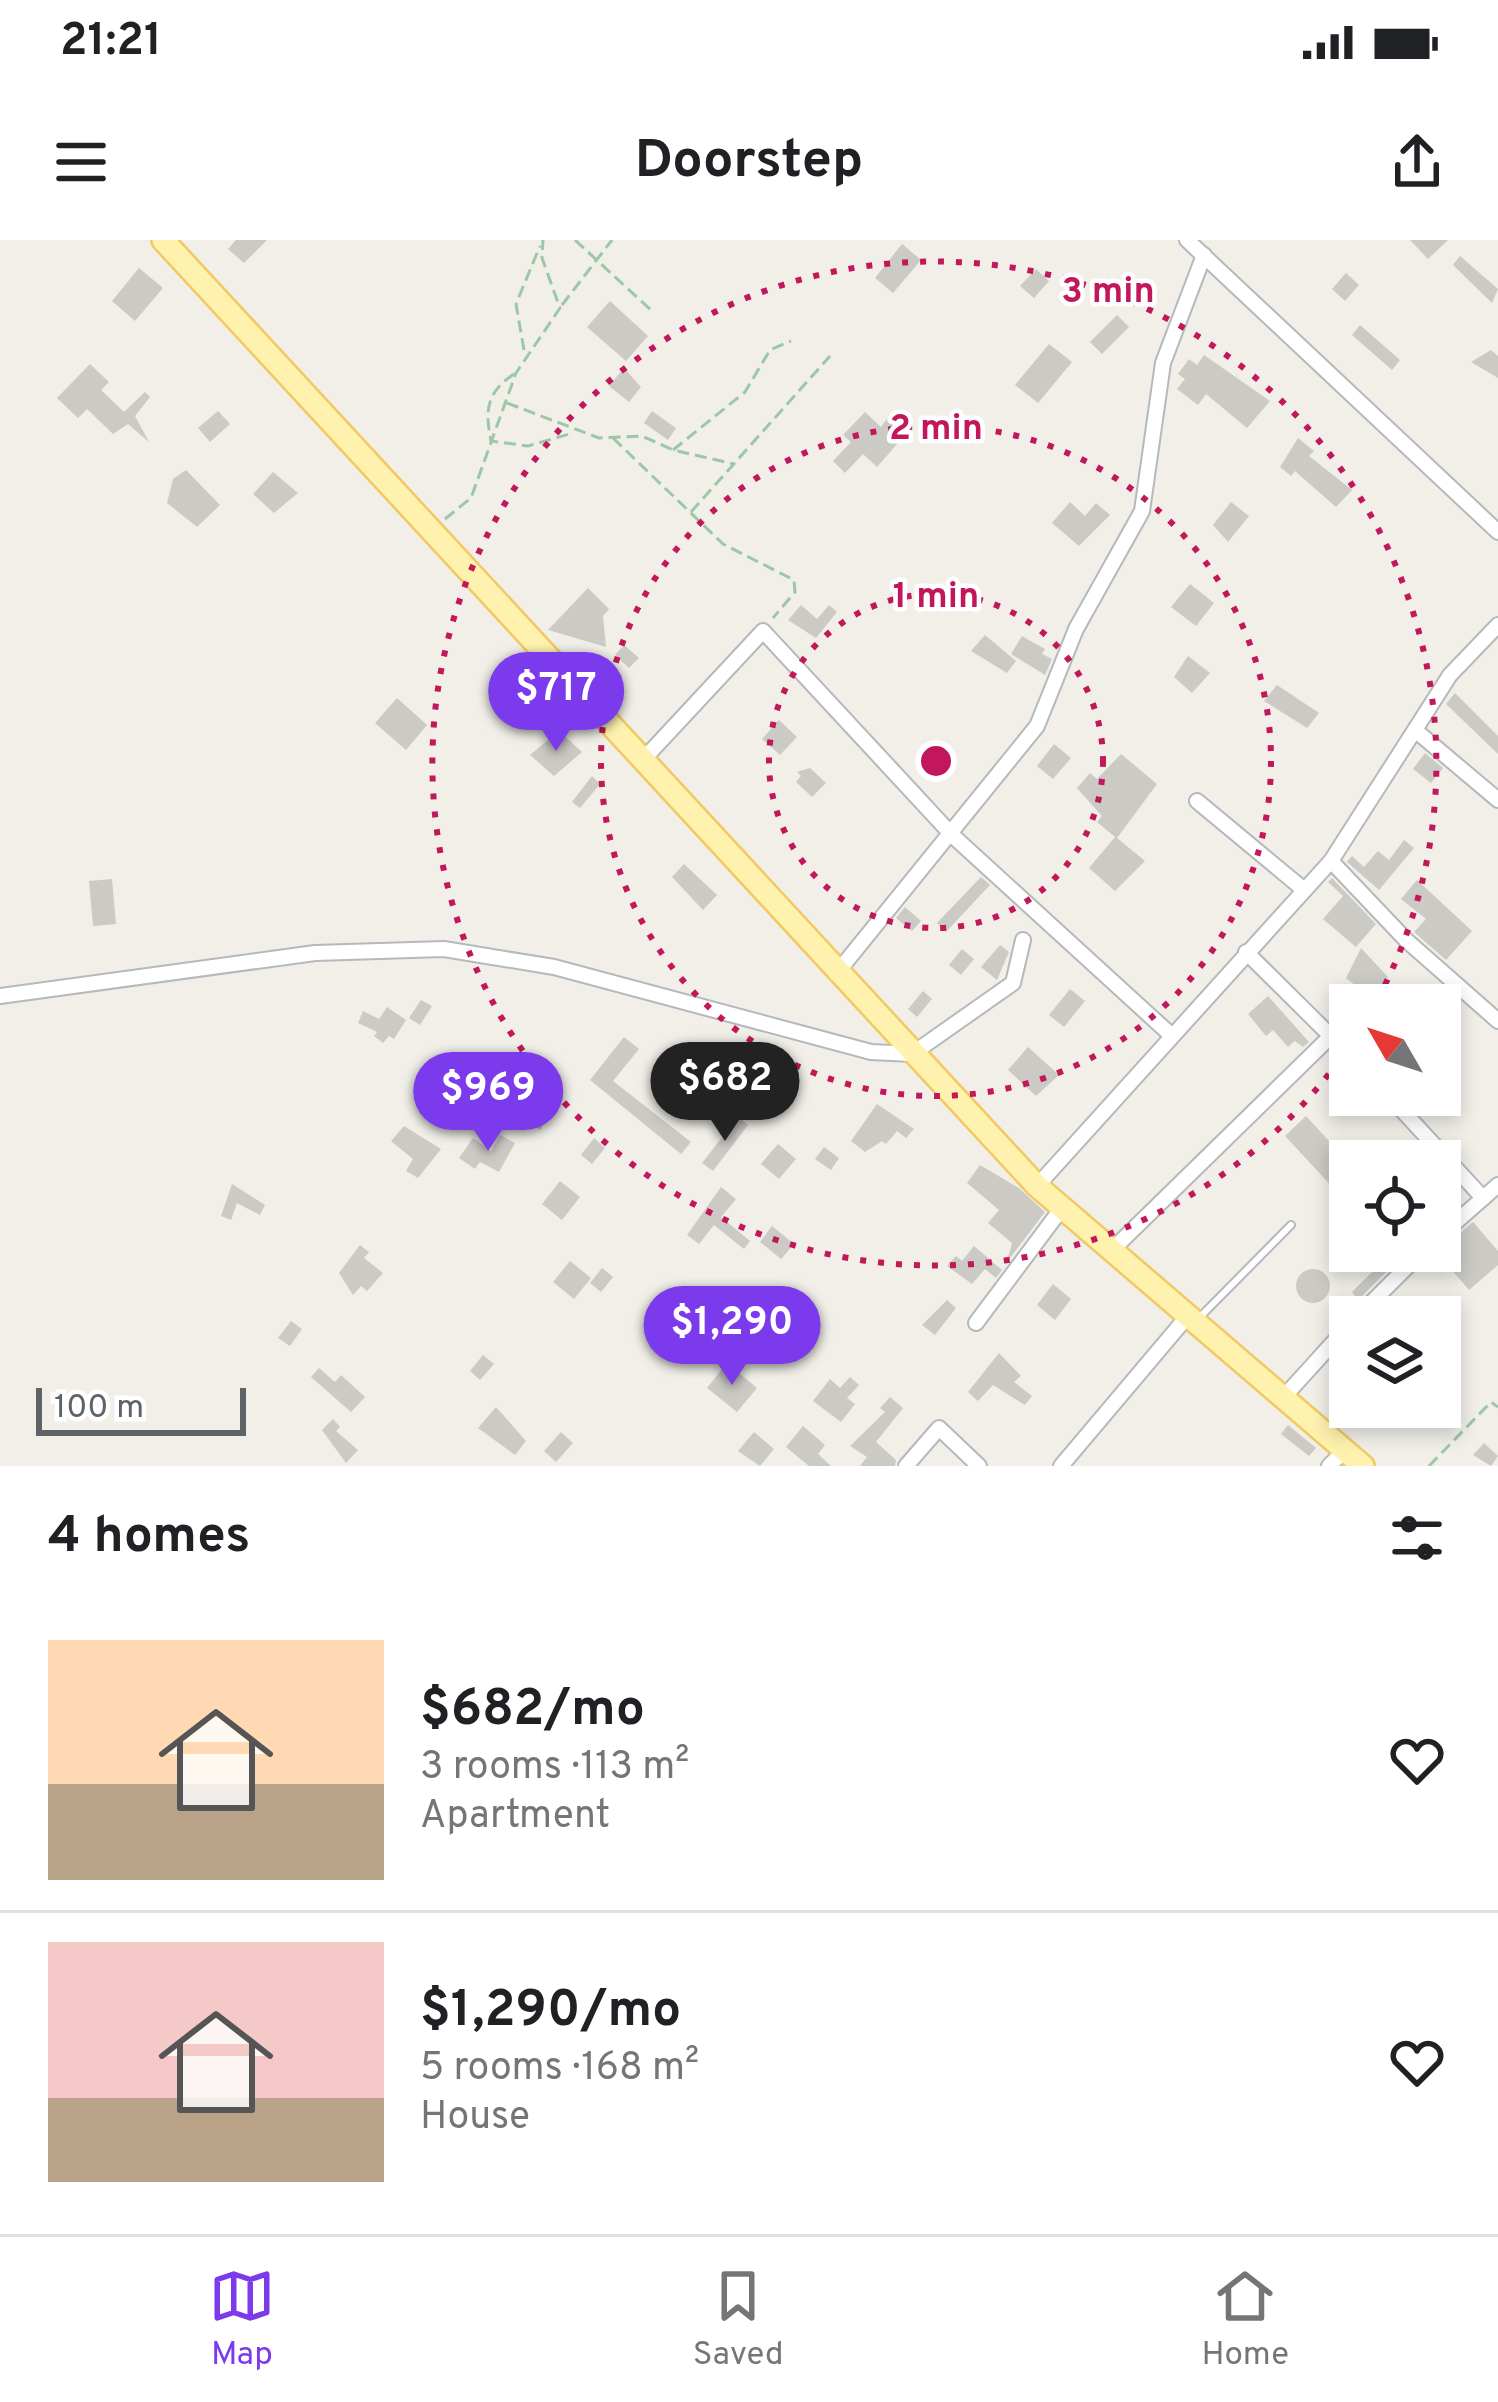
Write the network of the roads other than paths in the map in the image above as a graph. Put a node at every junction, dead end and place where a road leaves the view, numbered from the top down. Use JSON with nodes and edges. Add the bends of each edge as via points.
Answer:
{"nodes":[{"id":1,"x":164,"y":240,"type":"edge"},
{"id":2,"x":1187,"y":240,"type":"edge"},
{"id":3,"x":1204,"y":255,"type":"junction"},
{"id":4,"x":1498,"y":532,"type":"edge"},
{"id":5,"x":1498,"y":625,"type":"edge"},
{"id":6,"x":1415,"y":730,"type":"junction"},
{"id":7,"x":641,"y":762,"type":"junction"},
{"id":8,"x":1498,"y":800,"type":"edge"},
{"id":9,"x":1196,"y":802,"type":"dead end"},
{"id":10,"x":953,"y":836,"type":"junction"},
{"id":11,"x":1330,"y":861,"type":"junction"},
{"id":12,"x":1304,"y":889,"type":"junction"},
{"id":13,"x":1023,"y":940,"type":"dead end"},
{"id":14,"x":1246,"y":952,"type":"junction"},
{"id":15,"x":836,"y":974,"type":"junction"},
{"id":16,"x":0,"y":996,"type":"edge"},
{"id":17,"x":1498,"y":1021,"type":"edge"},
{"id":18,"x":1329,"y":1034,"type":"edge"},
{"id":19,"x":1171,"y":1035,"type":"junction"},
{"id":20,"x":1329,"y":1038,"type":"edge"},
{"id":21,"x":912,"y":1054,"type":"junction"},
{"id":22,"x":1407,"y":1116,"type":"edge"},
{"id":23,"x":1498,"y":1185,"type":"edge"},
{"id":24,"x":1037,"y":1186,"type":"junction"},
{"id":25,"x":1483,"y":1198,"type":"junction"},
{"id":26,"x":1062,"y":1208,"type":"junction"},
{"id":27,"x":1461,"y":1217,"type":"edge"},
{"id":28,"x":1292,"y":1225,"type":"dead end"},
{"id":29,"x":1110,"y":1252,"type":"junction"},
{"id":30,"x":1402,"y":1272,"type":"edge"},
{"id":31,"x":1378,"y":1296,"type":"edge"},
{"id":32,"x":1190,"y":1321,"type":"junction"},
{"id":33,"x":976,"y":1323,"type":"dead end"},
{"id":34,"x":1329,"y":1347,"type":"edge"},
{"id":35,"x":1282,"y":1399,"type":"junction"},
{"id":36,"x":1347,"y":1448,"type":"junction"},
{"id":37,"x":906,"y":1466,"type":"edge"},
{"id":38,"x":979,"y":1466,"type":"edge"},
{"id":39,"x":1061,"y":1466,"type":"edge"},
{"id":40,"x":1329,"y":1466,"type":"edge"},
{"id":41,"x":1363,"y":1466,"type":"edge"}],
"edges":[{"from":1,"to":7,"type":"main road"},
{"from":2,"to":3,"type":"street"},
{"from":3,"to":4,"type":"street"},
{"from":3,"to":10,"type":"street","via":[[1163,363],[1142,511],[1076,629],[1037,726]]},
{"from":5,"to":6,"type":"street","via":[[1450,674]]},
{"from":6,"to":8,"type":"street"},
{"from":6,"to":11,"type":"street"},
{"from":7,"to":10,"type":"street","via":[[763,631]]},
{"from":7,"to":15,"type":"main road"},
{"from":9,"to":12,"type":"street"},
{"from":10,"to":15,"type":"street"},
{"from":10,"to":19,"type":"street"},
{"from":11,"to":12,"type":"street"},
{"from":11,"to":17,"type":"street"},
{"from":12,"to":14,"type":"street"},
{"from":13,"to":21,"type":"street","via":[[1012,983]]},
{"from":14,"to":18,"type":"street"},
{"from":14,"to":19,"type":"street"},
{"from":15,"to":21,"type":"main road"},
{"from":16,"to":21,"type":"street","via":[[235,962],[444,949],[554,967],[871,1052]]},
{"from":19,"to":24,"type":"street"},
{"from":20,"to":29,"type":"street"},
{"from":21,"to":24,"type":"main road"},
{"from":22,"to":25,"type":"street"},
{"from":23,"to":25,"type":"street"},
{"from":24,"to":26,"type":"main road"},
{"from":25,"to":27,"type":"street"},
{"from":26,"to":29,"type":"main road"},
{"from":26,"to":33,"type":"street"},
{"from":28,"to":32,"type":"lane"},
{"from":29,"to":32,"type":"main road"},
{"from":30,"to":31,"type":"street"},
{"from":32,"to":35,"type":"main road"},
{"from":32,"to":39,"type":"street"},
{"from":34,"to":35,"type":"street"},
{"from":35,"to":36,"type":"main road"},
{"from":36,"to":40,"type":"street"},
{"from":36,"to":41,"type":"main road"},
{"from":37,"to":38,"type":"street","via":[[939,1428]]}]}
